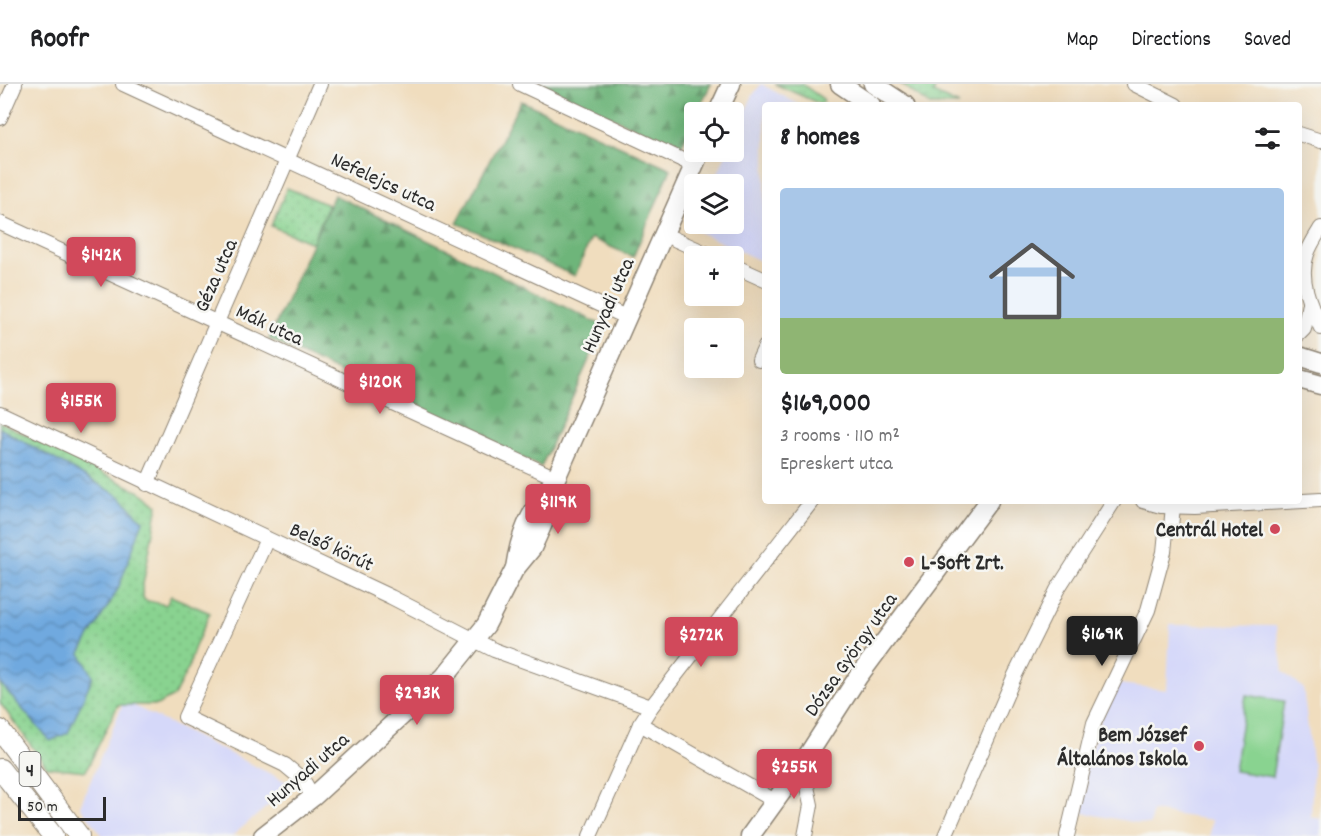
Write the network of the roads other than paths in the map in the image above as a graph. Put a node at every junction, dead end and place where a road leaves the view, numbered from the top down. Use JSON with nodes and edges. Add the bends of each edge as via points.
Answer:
{"nodes":[{"id":1,"x":15,"y":84,"type":"edge"},
{"id":2,"x":123,"y":84,"type":"edge"},
{"id":3,"x":320,"y":84,"type":"edge"},
{"id":4,"x":520,"y":84,"type":"edge"},
{"id":5,"x":731,"y":84,"type":"edge"},
{"id":6,"x":840,"y":84,"type":"edge"},
{"id":7,"x":873,"y":84,"type":"edge"},
{"id":8,"x":1134,"y":84,"type":"edge"},
{"id":9,"x":723,"y":102,"type":"edge"},
{"id":10,"x":867,"y":102,"type":"edge"},
{"id":11,"x":900,"y":102,"type":"edge"},
{"id":12,"x":1170,"y":102,"type":"edge"},
{"id":13,"x":0,"y":118,"type":"edge"},
{"id":14,"x":1302,"y":135,"type":"edge"},
{"id":15,"x":1321,"y":141,"type":"edge"},
{"id":16,"x":684,"y":153,"type":"edge"},
{"id":17,"x":289,"y":160,"type":"junction"},
{"id":18,"x":694,"y":162,"type":"edge"},
{"id":19,"x":0,"y":223,"type":"edge"},
{"id":20,"x":1321,"y":228,"type":"edge"},
{"id":21,"x":663,"y":234,"type":"junction"},
{"id":22,"x":690,"y":246,"type":"edge"},
{"id":23,"x":744,"y":271,"type":"edge"},
{"id":24,"x":762,"y":279,"type":"edge"},
{"id":25,"x":1309,"y":303,"type":"junction"},
{"id":26,"x":626,"y":317,"type":"junction"},
{"id":27,"x":217,"y":323,"type":"junction"},
{"id":28,"x":1321,"y":328,"type":"edge"},
{"id":29,"x":1302,"y":331,"type":"edge"},
{"id":30,"x":1302,"y":357,"type":"edge"},
{"id":31,"x":1321,"y":363,"type":"edge"},
{"id":32,"x":1302,"y":380,"type":"edge"},
{"id":33,"x":1321,"y":385,"type":"edge"},
{"id":34,"x":0,"y":413,"type":"edge"},
{"id":35,"x":556,"y":478,"type":"junction"},
{"id":36,"x":147,"y":484,"type":"junction"},
{"id":37,"x":1321,"y":500,"type":"edge"},
{"id":38,"x":1302,"y":501,"type":"edge"},
{"id":39,"x":810,"y":504,"type":"edge"},
{"id":40,"x":987,"y":504,"type":"edge"},
{"id":41,"x":1112,"y":504,"type":"edge"},
{"id":42,"x":1161,"y":504,"type":"edge"},
{"id":43,"x":1249,"y":504,"type":"edge"},
{"id":44,"x":1173,"y":506,"type":"junction"},
{"id":45,"x":267,"y":539,"type":"junction"},
{"id":46,"x":475,"y":639,"type":"junction"},
{"id":47,"x":651,"y":707,"type":"junction"},
{"id":48,"x":640,"y":724,"type":"junction"},
{"id":49,"x":0,"y":730,"type":"edge"},
{"id":50,"x":802,"y":764,"type":"junction"},
{"id":51,"x":0,"y":769,"type":"edge"},
{"id":52,"x":313,"y":796,"type":"junction"},
{"id":53,"x":775,"y":801,"type":"junction"},
{"id":54,"x":53,"y":836,"type":"edge"},
{"id":55,"x":79,"y":836,"type":"edge"},
{"id":56,"x":263,"y":836,"type":"edge"},
{"id":57,"x":590,"y":836,"type":"edge"},
{"id":58,"x":750,"y":836,"type":"edge"},
{"id":59,"x":805,"y":836,"type":"edge"},
{"id":60,"x":945,"y":836,"type":"edge"},
{"id":61,"x":1067,"y":836,"type":"edge"}],
"edges":[{"from":1,"to":13,"type":"street"},
{"from":2,"to":17,"type":"street","name":"Nefelejcs utca"},
{"from":3,"to":17,"type":"street","name":"Géza utca"},
{"from":4,"to":16,"type":"street"},
{"from":5,"to":9,"type":"street"},
{"from":6,"to":10,"type":"street"},
{"from":7,"to":11,"type":"street"},
{"from":8,"to":12,"type":"street"},
{"from":14,"to":15,"type":"street"},
{"from":17,"to":26,"type":"street","name":"Nefelejcs utca"},
{"from":17,"to":27,"type":"street","name":"Géza utca"},
{"from":18,"to":21,"type":"street","name":"Hunyadi utca"},
{"from":19,"to":27,"type":"street","name":"Mák utca"},
{"from":20,"to":25,"type":"street","via":[[1306,254],[1304,280]]},
{"from":21,"to":22,"type":"street"},
{"from":21,"to":26,"type":"street","name":"Hunyadi utca"},
{"from":23,"to":24,"type":"street"},
{"from":25,"to":28,"type":"street"},
{"from":25,"to":29,"type":"street"},
{"from":26,"to":35,"type":"street","name":"Hunyadi utca"},
{"from":27,"to":35,"type":"street","name":"Mák utca"},
{"from":27,"to":36,"type":"street","name":"Géza utca"},
{"from":30,"to":31,"type":"street"},
{"from":32,"to":33,"type":"street"},
{"from":34,"to":36,"type":"street","name":"Belső körút"},
{"from":35,"to":46,"type":"street","name":"Hunyadi utca","via":[[532,548],[514,570],[499,603]]},
{"from":36,"to":45,"type":"street","name":"Belső körút"},
{"from":37,"to":38,"type":"street"},
{"from":39,"to":47,"type":"street"},
{"from":40,"to":50,"type":"street","name":"Dózsa György utca","via":[[858,677]]},
{"from":41,"to":60,"type":"street","via":[[1057,590],[1015,675]]},
{"from":42,"to":44,"type":"street"},
{"from":43,"to":44,"type":"street"},
{"from":44,"to":61,"type":"street","via":[[1171,527],[1166,532],[1148,609],[1094,723]]},
{"from":45,"to":46,"type":"street","name":"Belső körút"},
{"from":45,"to":52,"type":"street","via":[[185,717],[285,765],[303,780]]},
{"from":46,"to":47,"type":"street","name":"Belső körút","via":[[494,650]]},
{"from":46,"to":52,"type":"street","name":"Hunyadi utca","via":[[444,677]]},
{"from":47,"to":48,"type":"street"},
{"from":48,"to":53,"type":"street"},
{"from":48,"to":57,"type":"street"},
{"from":49,"to":55,"type":"main road","number":"4"},
{"from":50,"to":53,"type":"street","name":"Dózsa György utca"},
{"from":50,"to":59,"type":"street","via":[[811,806]]},
{"from":51,"to":54,"type":"main road","number":"4"},
{"from":52,"to":56,"type":"street","name":"Hunyadi utca"},
{"from":53,"to":58,"type":"street","name":"Dózsa György utca"}]}
